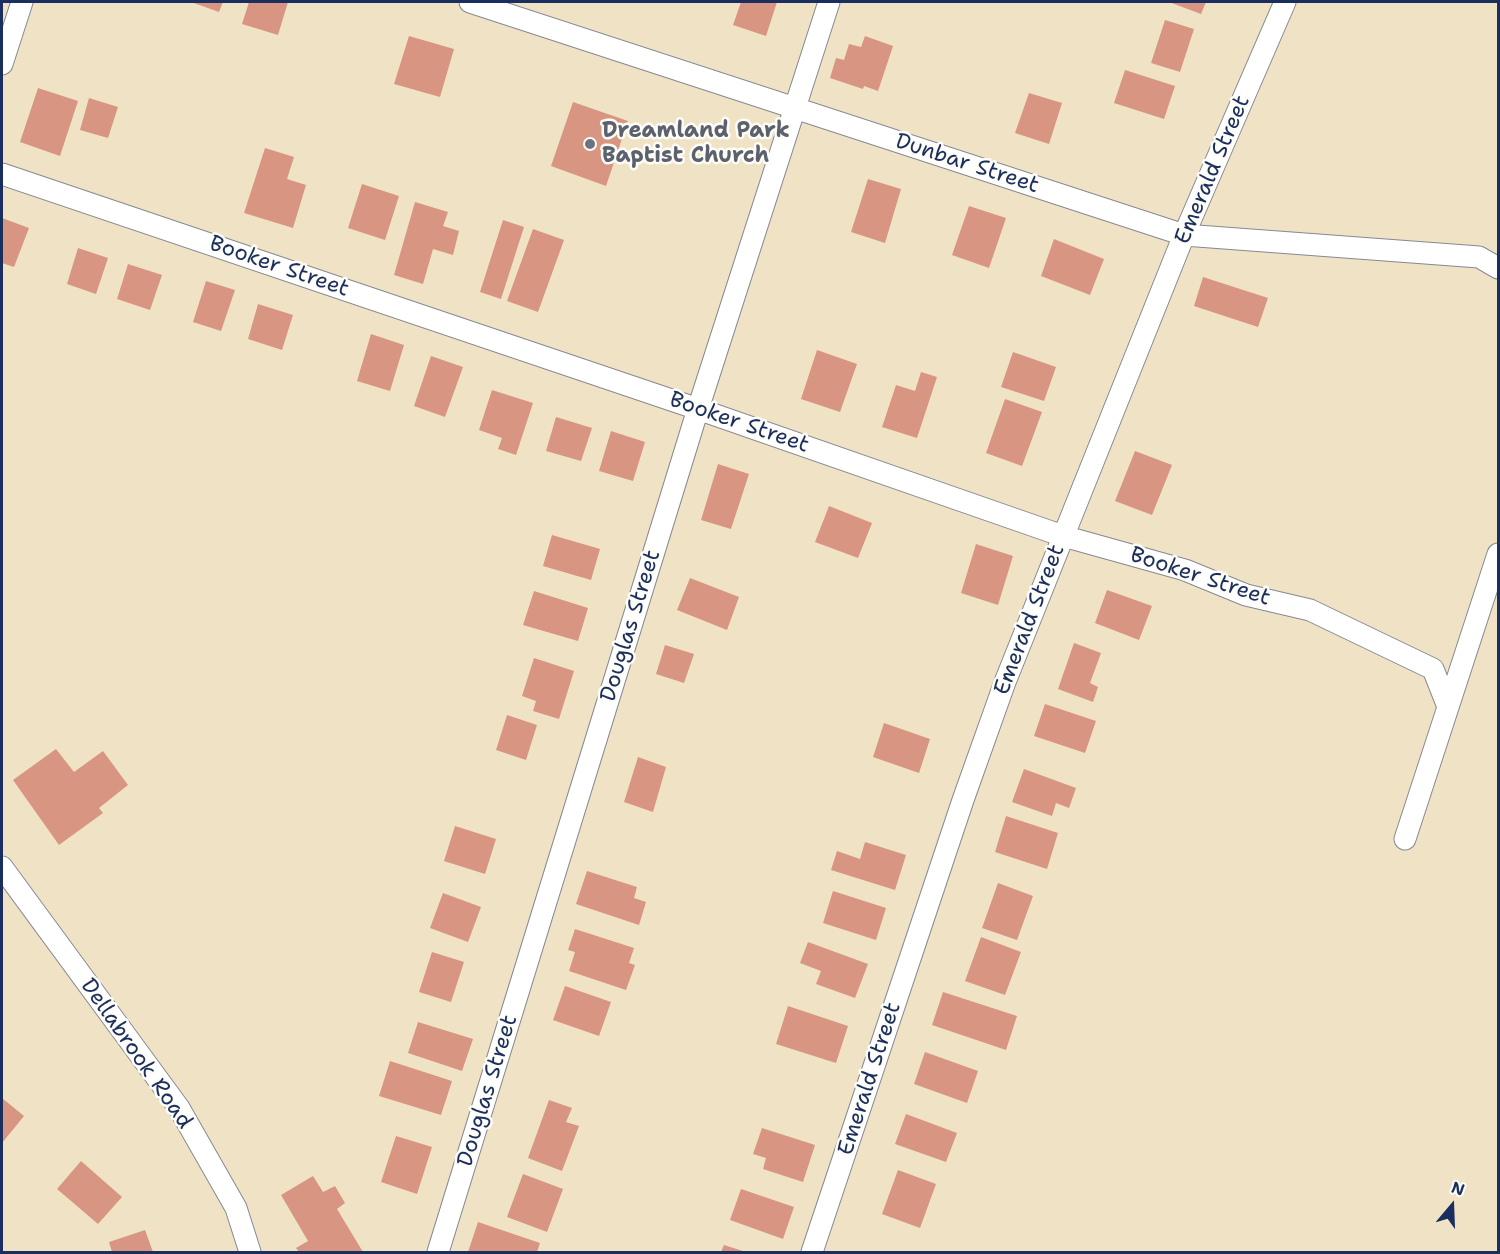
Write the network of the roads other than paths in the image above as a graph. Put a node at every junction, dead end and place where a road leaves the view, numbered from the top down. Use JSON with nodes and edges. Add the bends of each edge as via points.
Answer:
{"nodes":[{"id":1,"x":22,"y":2,"type":"edge"},
{"id":2,"x":470,"y":2,"type":"edge"},
{"id":3,"x":829,"y":2,"type":"edge"},
{"id":4,"x":1285,"y":2,"type":"edge"},
{"id":5,"x":2,"y":64,"type":"edge"},
{"id":6,"x":795,"y":109,"type":"junction"},
{"id":7,"x":2,"y":174,"type":"edge"},
{"id":8,"x":1184,"y":235,"type":"junction"},
{"id":9,"x":1498,"y":268,"type":"edge"},
{"id":10,"x":698,"y":409,"type":"junction"},
{"id":11,"x":1063,"y":536,"type":"junction"},
{"id":12,"x":1498,"y":554,"type":"edge"},
{"id":13,"x":1448,"y":707,"type":"junction"},
{"id":14,"x":1405,"y":838,"type":"dead end"},
{"id":15,"x":2,"y":867,"type":"edge"},
{"id":16,"x":250,"y":1252,"type":"edge"},
{"id":17,"x":438,"y":1252,"type":"edge"},
{"id":18,"x":812,"y":1252,"type":"edge"}],
"edges":[{"from":1,"to":5,"type":"street"},
{"from":2,"to":6,"type":"street","name":"Dunbar Street"},
{"from":3,"to":6,"type":"street","name":"Douglas Street"},
{"from":4,"to":8,"type":"street","name":"Emerald Street"},
{"from":6,"to":8,"type":"street","name":"Dunbar Street"},
{"from":6,"to":10,"type":"street","name":"Douglas Street"},
{"from":7,"to":10,"type":"street","name":"Booker Street"},
{"from":8,"to":9,"type":"street","name":"Dunbar Street","via":[[1479,257]]},
{"from":8,"to":11,"type":"street","name":"Emerald Street"},
{"from":10,"to":11,"type":"street","name":"Booker Street"},
{"from":10,"to":17,"type":"street","name":"Douglas Street"},
{"from":11,"to":13,"type":"street","name":"Booker Street","via":[[1185,570],[1246,595],[1310,610],[1433,669]]},
{"from":11,"to":18,"type":"street","name":"Emerald Street","via":[[963,800]]},
{"from":12,"to":13,"type":"street"},
{"from":13,"to":14,"type":"street"},
{"from":15,"to":16,"type":"street","name":"Dellabrook Road","via":[[178,1108],[236,1208]]}]}
